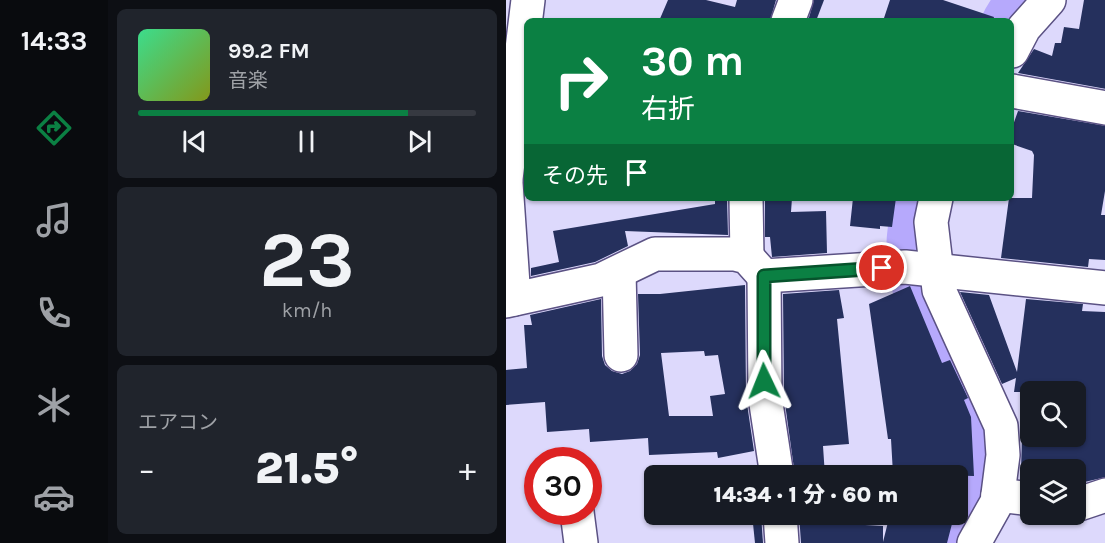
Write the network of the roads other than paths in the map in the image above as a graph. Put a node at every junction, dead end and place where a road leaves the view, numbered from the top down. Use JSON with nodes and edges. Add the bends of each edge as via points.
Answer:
{"nodes":[{"id":1,"x":528,"y":0,"type":"edge"},
{"id":2,"x":796,"y":0,"type":"edge"},
{"id":3,"x":1049,"y":0,"type":"edge"},
{"id":4,"x":527,"y":18,"type":"edge"},
{"id":5,"x":789,"y":18,"type":"edge"},
{"id":6,"x":1014,"y":47,"type":"edge"},
{"id":7,"x":524,"y":62,"type":"edge"},
{"id":8,"x":523,"y":78,"type":"edge"},
{"id":9,"x":1014,"y":91,"type":"edge"},
{"id":10,"x":1106,"y":108,"type":"edge"},
{"id":11,"x":506,"y":179,"type":"edge"},
{"id":12,"x":506,"y":183,"type":"edge"},
{"id":13,"x":746,"y":201,"type":"edge"},
{"id":14,"x":935,"y":201,"type":"edge"},
{"id":15,"x":756,"y":266,"type":"junction"},
{"id":16,"x":935,"y":271,"type":"junction"},
{"id":17,"x":619,"y":272,"type":"junction"},
{"id":18,"x":1106,"y":288,"type":"edge"},
{"id":19,"x":510,"y":300,"type":"edge"},
{"id":20,"x":620,"y":355,"type":"dead end"},
{"id":21,"x":775,"y":465,"type":"edge"},
{"id":22,"x":998,"y":495,"type":"junction"},
{"id":23,"x":1106,"y":495,"type":"edge"},
{"id":24,"x":1020,"y":498,"type":"edge"},
{"id":25,"x":1086,"y":502,"type":"edge"},
{"id":26,"x":578,"y":525,"type":"edge"},
{"id":27,"x":781,"y":525,"type":"edge"},
{"id":28,"x":581,"y":543,"type":"edge"},
{"id":29,"x":782,"y":543,"type":"edge"},
{"id":30,"x":974,"y":543,"type":"edge"}],
"edges":[{"from":1,"to":4,"type":"street"},
{"from":2,"to":5,"type":"street"},
{"from":3,"to":6,"type":"street","via":[[1024,28]]},
{"from":7,"to":8,"type":"street"},
{"from":8,"to":11,"type":"street","via":[[509,138]]},
{"from":9,"to":10,"type":"street"},
{"from":12,"to":19,"type":"street"},
{"from":13,"to":15,"type":"street"},
{"from":14,"to":16,"type":"street","via":[[931,222]]},
{"from":15,"to":16,"type":"street","via":[[905,267]]},
{"from":15,"to":17,"type":"street","via":[[735,254],[655,254]]},
{"from":15,"to":21,"type":"street","via":[[764,386]]},
{"from":16,"to":18,"type":"street"},
{"from":16,"to":22,"type":"street","via":[[939,290],[1001,426],[1003,455]]},
{"from":17,"to":19,"type":"street","via":[[601,280]]},
{"from":17,"to":20,"type":"street"},
{"from":22,"to":24,"type":"street"},
{"from":22,"to":30,"type":"street"},
{"from":23,"to":25,"type":"street"},
{"from":26,"to":28,"type":"street"},
{"from":27,"to":29,"type":"street"}]}
